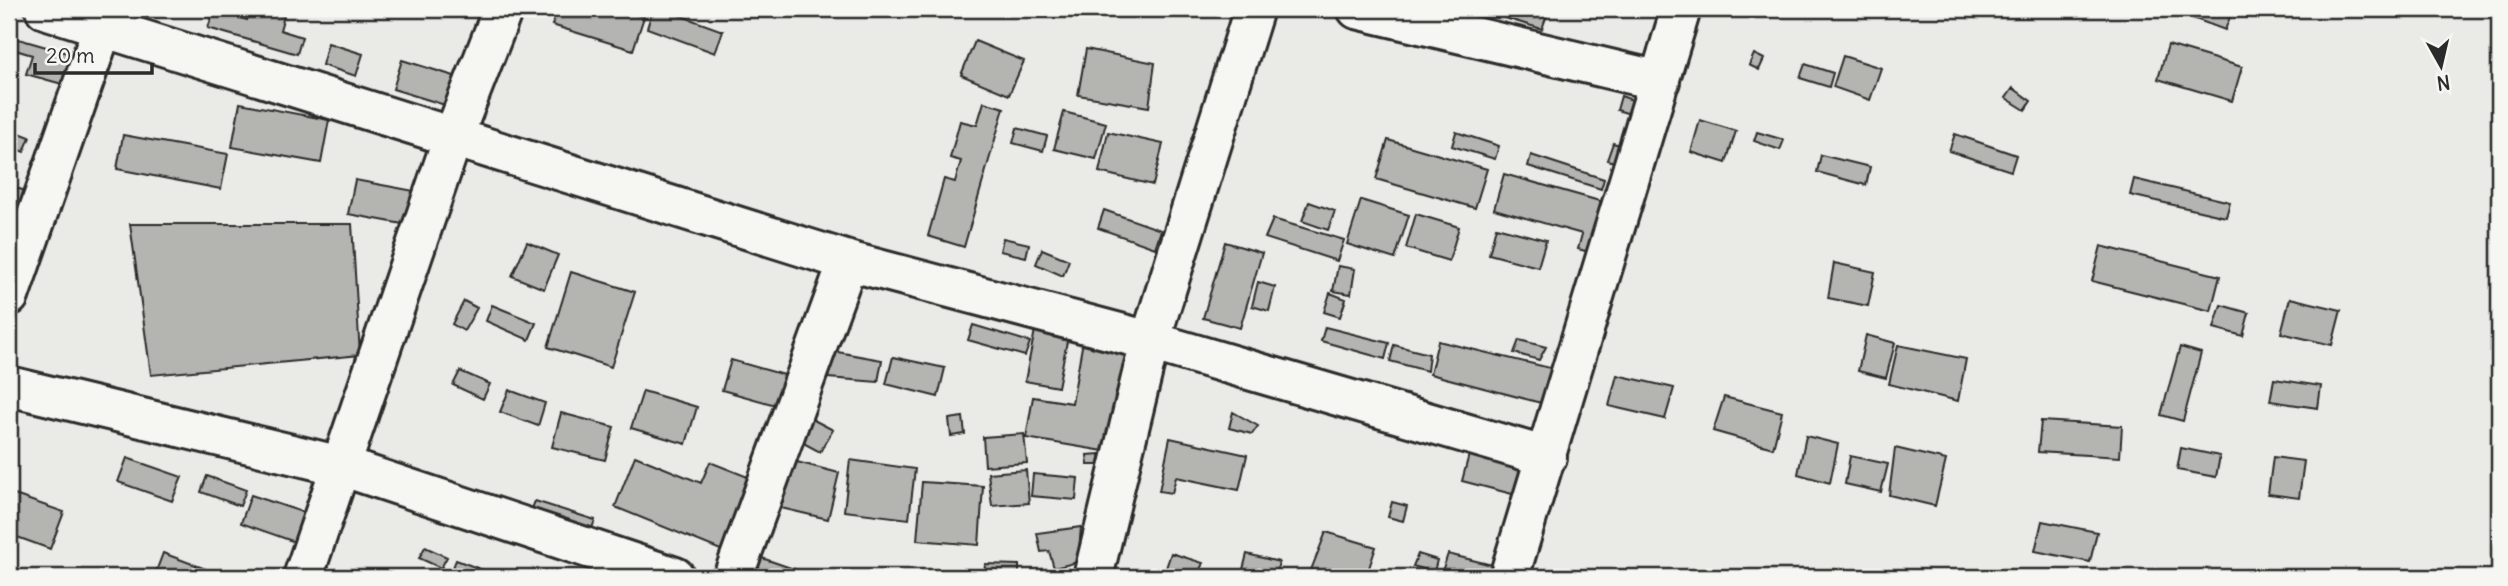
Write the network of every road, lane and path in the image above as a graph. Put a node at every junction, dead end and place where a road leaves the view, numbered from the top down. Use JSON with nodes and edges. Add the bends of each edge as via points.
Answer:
{"nodes":[{"id":1,"x":45,"y":9,"type":"edge"},
{"id":2,"x":503,"y":9,"type":"edge"},
{"id":3,"x":1254,"y":9,"type":"edge"},
{"id":4,"x":1357,"y":9,"type":"edge"},
{"id":5,"x":1681,"y":9,"type":"edge"},
{"id":6,"x":106,"y":18,"type":"edge"},
{"id":7,"x":1660,"y":82,"type":"junction"},
{"id":8,"x":453,"y":137,"type":"junction"},
{"id":9,"x":848,"y":261,"type":"junction"},
{"id":10,"x":9,"y":296,"type":"edge"},
{"id":11,"x":1150,"y":341,"type":"junction"},
{"id":12,"x":9,"y":386,"type":"edge"},
{"id":13,"x":1547,"y":457,"type":"junction"},
{"id":14,"x":341,"y":466,"type":"junction"},
{"id":15,"x":303,"y":577,"type":"edge"},
{"id":16,"x":675,"y":577,"type":"edge"},
{"id":17,"x":733,"y":577,"type":"edge"},
{"id":18,"x":1093,"y":577,"type":"edge"},
{"id":19,"x":1509,"y":577,"type":"edge"}],
"edges":[{"from":1,"to":6,"type":"street"},
{"from":2,"to":8,"type":"street"},
{"from":3,"to":11,"type":"street"},
{"from":4,"to":7,"type":"street"},
{"from":5,"to":7,"type":"street"},
{"from":6,"to":8,"type":"street"},
{"from":6,"to":10,"type":"street"},
{"from":7,"to":13,"type":"street"},
{"from":8,"to":9,"type":"street"},
{"from":8,"to":14,"type":"street"},
{"from":9,"to":11,"type":"street"},
{"from":9,"to":17,"type":"street"},
{"from":11,"to":13,"type":"street"},
{"from":11,"to":18,"type":"street"},
{"from":12,"to":14,"type":"street"},
{"from":13,"to":19,"type":"street"},
{"from":14,"to":15,"type":"street"},
{"from":14,"to":16,"type":"street"}]}
